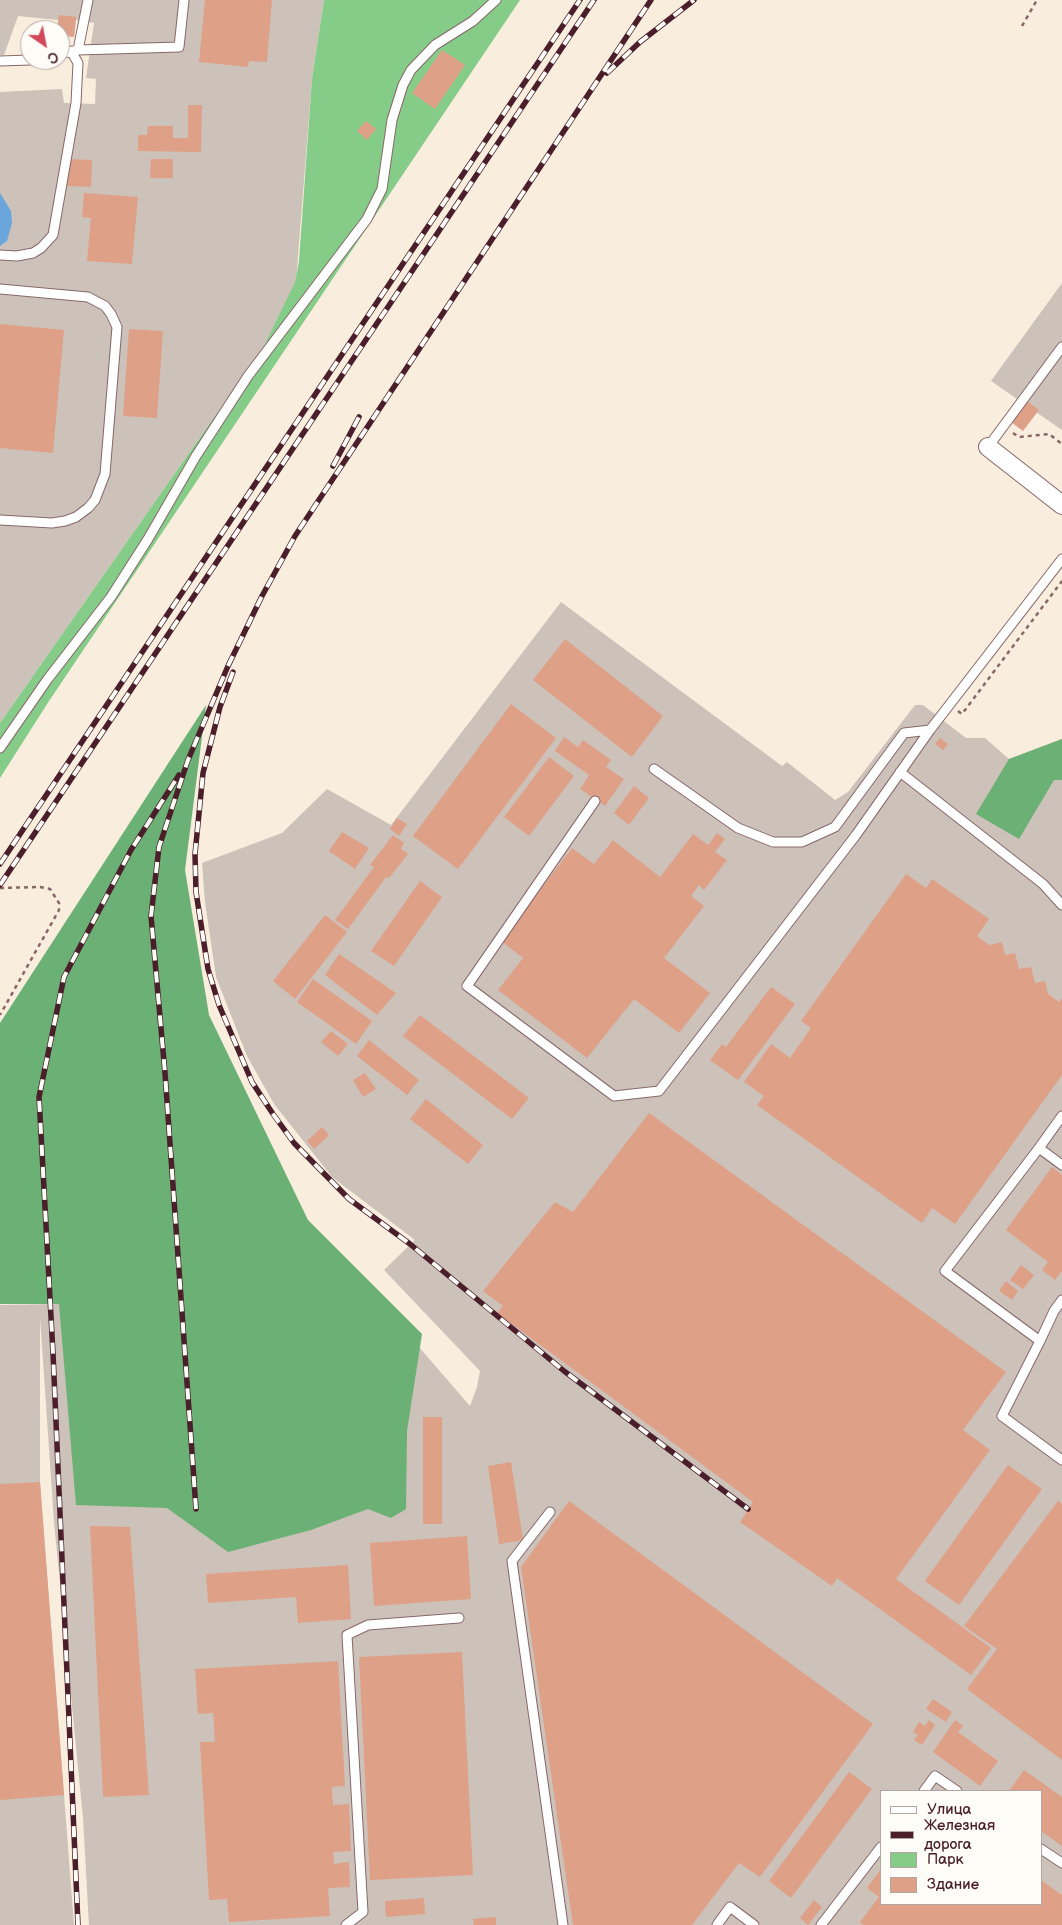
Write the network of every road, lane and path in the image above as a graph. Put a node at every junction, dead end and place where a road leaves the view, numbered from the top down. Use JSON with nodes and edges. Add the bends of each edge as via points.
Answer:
{"nodes":[{"id":1,"x":88,"y":0,"type":"edge"},
{"id":2,"x":184,"y":0,"type":"edge"},
{"id":3,"x":496,"y":0,"type":"edge"},
{"id":4,"x":1037,"y":0,"type":"edge"},
{"id":5,"x":1022,"y":26,"type":"dead end"},
{"id":6,"x":74,"y":51,"type":"junction"},
{"id":7,"x":70,"y":52,"type":"edge"},
{"id":8,"x":20,"y":60,"type":"edge"},
{"id":9,"x":0,"y":61,"type":"edge"},
{"id":10,"x":0,"y":255,"type":"edge"},
{"id":11,"x":0,"y":290,"type":"edge"},
{"id":12,"x":1062,"y":347,"type":"edge"},
{"id":13,"x":1004,"y":426,"type":"junction"},
{"id":14,"x":1062,"y":444,"type":"edge"},
{"id":15,"x":988,"y":447,"type":"joint"},
{"id":16,"x":1062,"y":505,"type":"edge"},
{"id":17,"x":0,"y":520,"type":"edge"},
{"id":18,"x":1062,"y":559,"type":"edge"},
{"id":19,"x":1062,"y":581,"type":"edge"},
{"id":20,"x":950,"y":705,"type":"junction"},
{"id":21,"x":930,"y":730,"type":"junction"},
{"id":22,"x":0,"y":748,"type":"edge"},
{"id":23,"x":654,"y":769,"type":"dead end"},
{"id":24,"x":900,"y":772,"type":"junction"},
{"id":25,"x":595,"y":801,"type":"dead end"},
{"id":26,"x":0,"y":888,"type":"edge"},
{"id":27,"x":1062,"y":905,"type":"edge"},
{"id":28,"x":0,"y":1015,"type":"edge"},
{"id":29,"x":1062,"y":1116,"type":"edge"},
{"id":30,"x":1039,"y":1148,"type":"junction"},
{"id":31,"x":1062,"y":1165,"type":"edge"},
{"id":32,"x":1062,"y":1300,"type":"edge"},
{"id":33,"x":1054,"y":1311,"type":"junction"},
{"id":34,"x":1062,"y":1316,"type":"edge"},
{"id":35,"x":1040,"y":1341,"type":"junction"},
{"id":36,"x":1062,"y":1460,"type":"edge"},
{"id":37,"x":550,"y":1512,"type":"dead end"},
{"id":38,"x":459,"y":1618,"type":"dead end"},
{"id":39,"x":925,"y":1790,"type":"edge"},
{"id":40,"x":956,"y":1790,"type":"edge"},
{"id":41,"x":880,"y":1849,"type":"edge"},
{"id":42,"x":1042,"y":1850,"type":"edge"},
{"id":43,"x":1062,"y":1863,"type":"edge"},
{"id":44,"x":346,"y":1925,"type":"edge"},
{"id":45,"x":563,"y":1925,"type":"edge"},
{"id":46,"x":717,"y":1925,"type":"edge"},
{"id":47,"x":754,"y":1925,"type":"edge"},
{"id":48,"x":821,"y":1925,"type":"edge"}],
"edges":[{"from":1,"to":6,"type":"lane"},
{"from":2,"to":6,"type":"lane","via":[[179,47]]},
{"from":3,"to":22,"type":"lane","via":[[473,21],[435,45],[411,70],[392,120],[382,190],[367,219],[248,376],[116,589]]},
{"from":4,"to":5,"type":"path"},
{"from":6,"to":7,"type":"lane"},
{"from":6,"to":10,"type":"lane","via":[[78,63],[76,103],[53,235],[33,253]]},
{"from":8,"to":9,"type":"lane"},
{"from":11,"to":17,"type":"lane","via":[[88,297],[105,306],[117,327],[105,474],[95,500],[76,517],[65,521]]},
{"from":12,"to":13,"type":"lane"},
{"from":13,"to":14,"type":"path","via":[[1019,437],[1049,434]]},
{"from":13,"to":15,"type":"lane"},
{"from":15,"to":16,"type":"street"},
{"from":18,"to":20,"type":"lane"},
{"from":19,"to":20,"type":"path","via":[[962,714]]},
{"from":20,"to":21,"type":"lane"},
{"from":21,"to":23,"type":"lane","via":[[904,733],[835,828],[802,842],[773,842],[738,828]]},
{"from":21,"to":24,"type":"lane"},
{"from":24,"to":25,"type":"lane","via":[[856,835],[659,1091],[614,1096],[467,986]]},
{"from":24,"to":27,"type":"lane","via":[[1044,884]]},
{"from":26,"to":28,"type":"path","via":[[50,889],[59,903],[59,910]]},
{"from":29,"to":30,"type":"lane"},
{"from":30,"to":31,"type":"lane"},
{"from":30,"to":35,"type":"lane","via":[[945,1271]]},
{"from":32,"to":33,"type":"lane"},
{"from":33,"to":34,"type":"lane"},
{"from":33,"to":35,"type":"lane"},
{"from":35,"to":36,"type":"lane","via":[[1002,1416]]},
{"from":37,"to":45,"type":"lane","via":[[512,1561]]},
{"from":38,"to":44,"type":"lane","via":[[368,1626],[347,1634],[363,1912]]},
{"from":39,"to":40,"type":"lane","via":[[936,1776]]},
{"from":41,"to":48,"type":"lane"},
{"from":42,"to":43,"type":"lane"},
{"from":46,"to":47,"type":"lane","via":[[730,1907]]}]}
